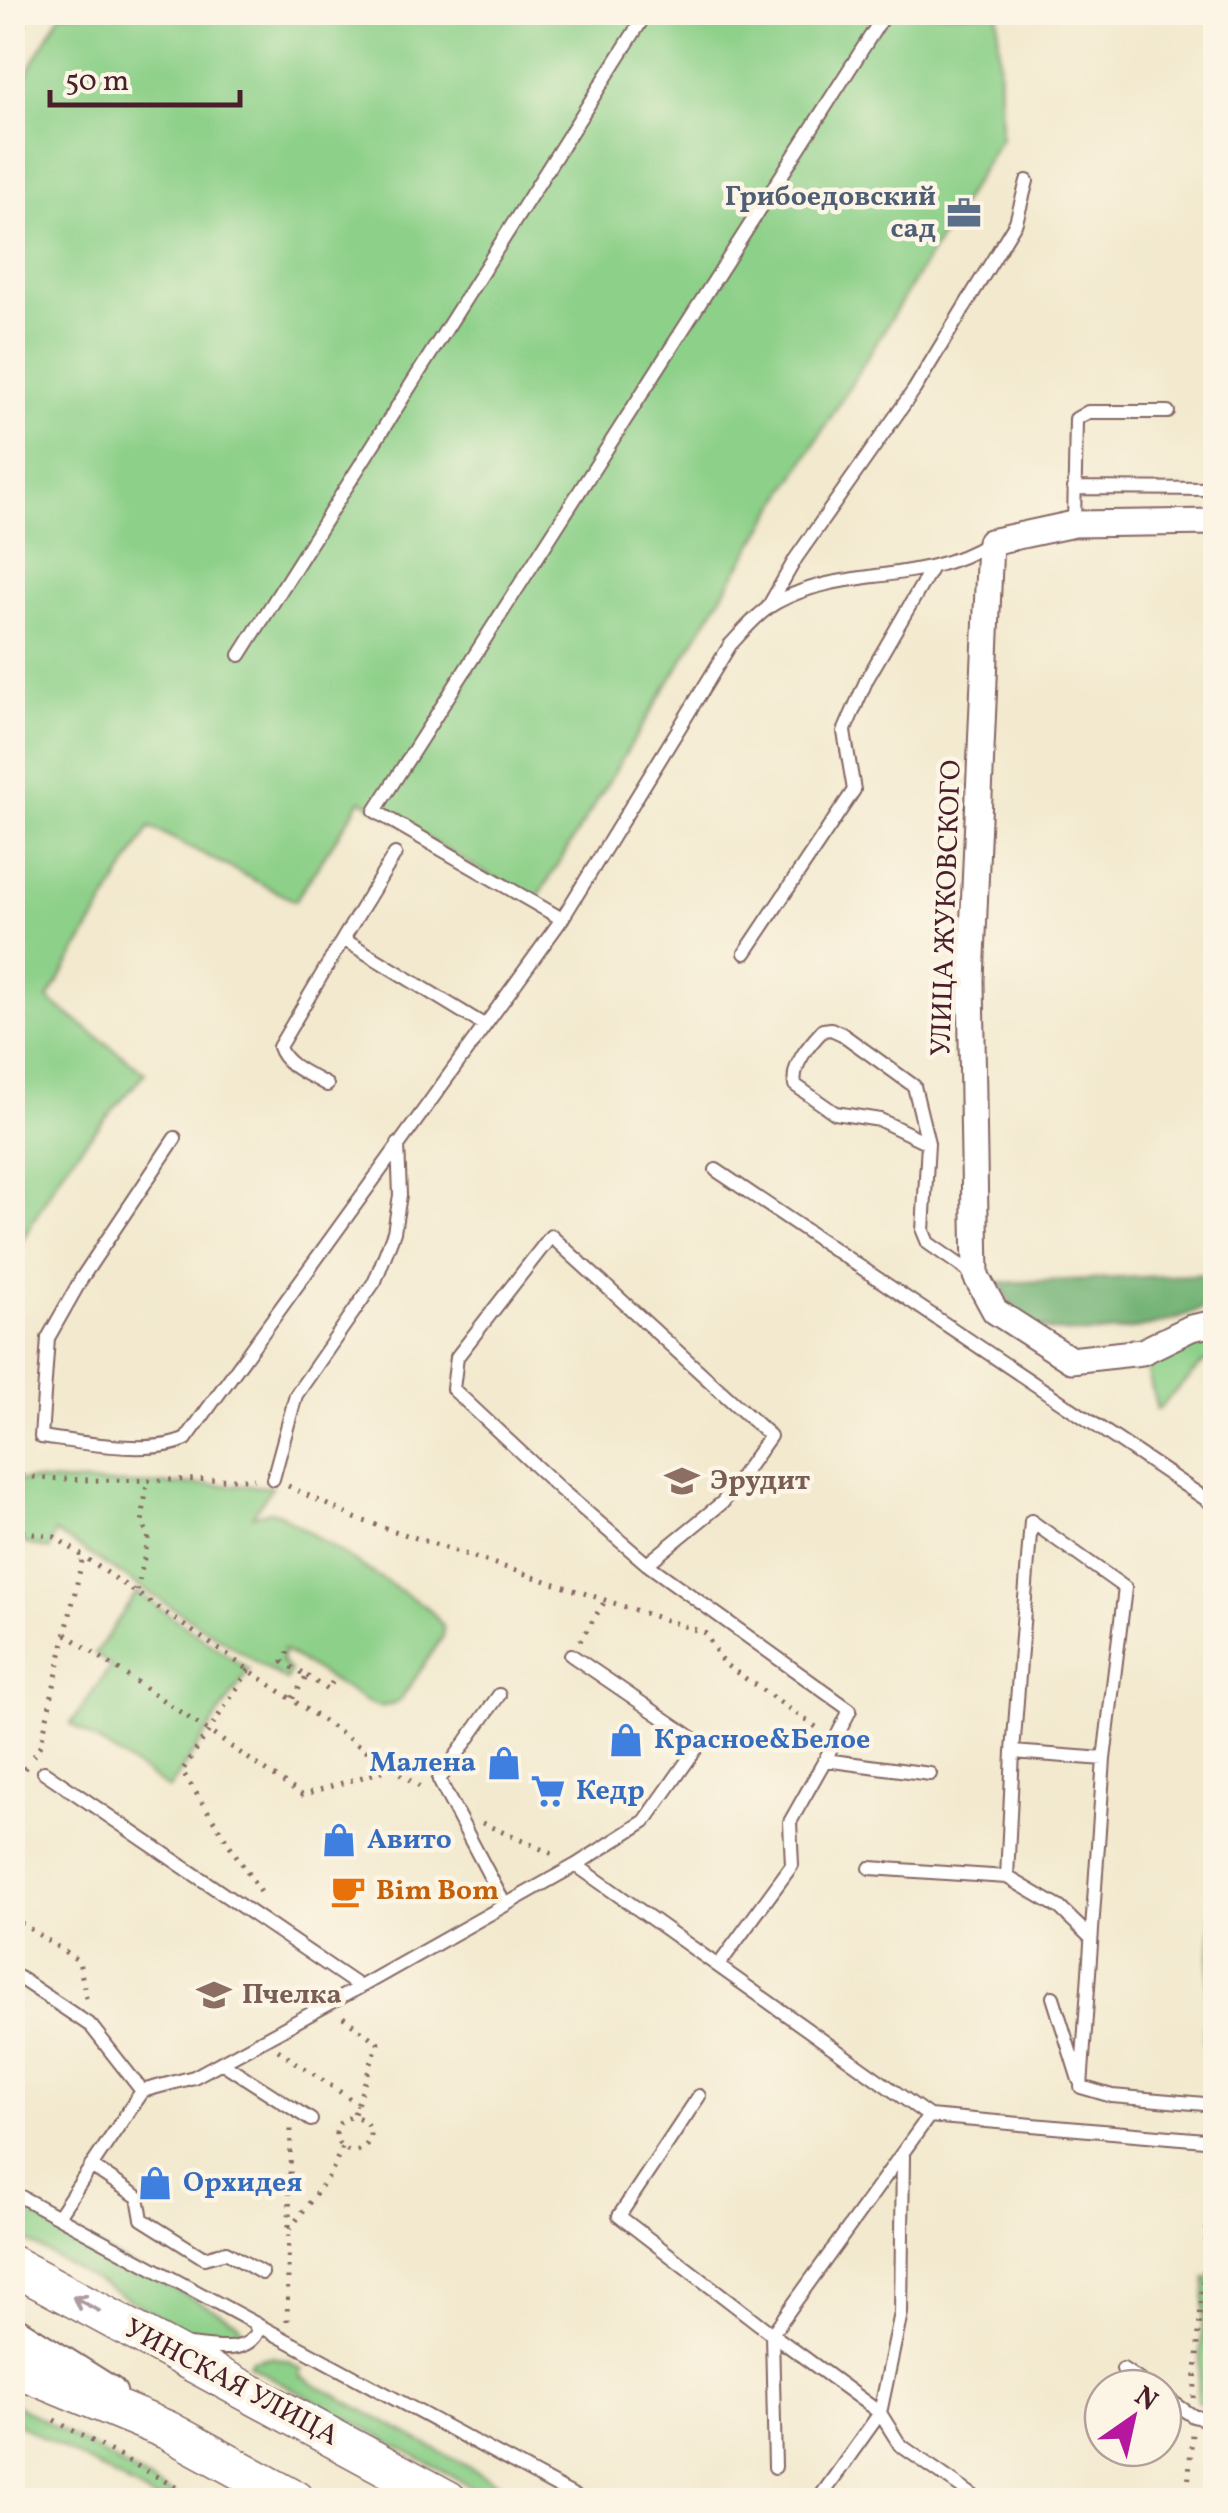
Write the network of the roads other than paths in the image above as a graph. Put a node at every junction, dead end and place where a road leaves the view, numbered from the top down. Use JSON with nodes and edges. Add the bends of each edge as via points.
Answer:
{"nodes":[{"id":1,"x":647,"y":12,"type":"edge"},
{"id":2,"x":886,"y":12,"type":"edge"},
{"id":3,"x":1027,"y":181,"type":"dead end"},
{"id":4,"x":1168,"y":412,"type":"dead end"},
{"id":5,"x":1074,"y":488,"type":"junction"},
{"id":6,"x":1216,"y":488,"type":"edge"},
{"id":7,"x":1216,"y":522,"type":"edge"},
{"id":8,"x":1074,"y":524,"type":"junction"},
{"id":9,"x":990,"y":542,"type":"junction"},
{"id":10,"x":932,"y":569,"type":"junction"},
{"id":11,"x":765,"y":612,"type":"junction"},
{"id":12,"x":240,"y":656,"type":"dead end"},
{"id":13,"x":395,"y":854,"type":"dead end"},
{"id":14,"x":562,"y":919,"type":"junction"},
{"id":15,"x":343,"y":939,"type":"junction"},
{"id":16,"x":745,"y":953,"type":"dead end"},
{"id":17,"x":484,"y":1025,"type":"junction"},
{"id":18,"x":327,"y":1085,"type":"dead end"},
{"id":19,"x":175,"y":1138,"type":"dead end"},
{"id":20,"x":928,"y":1143,"type":"junction"},
{"id":21,"x":398,"y":1144,"type":"junction"},
{"id":22,"x":716,"y":1170,"type":"dead end"},
{"id":23,"x":976,"y":1276,"type":"junction"},
{"id":24,"x":1216,"y":1323,"type":"edge"},
{"id":25,"x":273,"y":1479,"type":"road end"},
{"id":26,"x":1216,"y":1506,"type":"edge"},
{"id":27,"x":647,"y":1564,"type":"junction"},
{"id":28,"x":571,"y":1655,"type":"road end"},
{"id":29,"x":498,"y":1694,"type":"dead end"},
{"id":30,"x":1013,"y":1752,"type":"junction"},
{"id":31,"x":1104,"y":1759,"type":"junction"},
{"id":32,"x":825,"y":1760,"type":"junction"},
{"id":33,"x":44,"y":1772,"type":"dead end"},
{"id":34,"x":930,"y":1774,"type":"dead end"},
{"id":35,"x":576,"y":1865,"type":"junction"},
{"id":36,"x":870,"y":1868,"type":"dead end"},
{"id":37,"x":1008,"y":1876,"type":"junction"},
{"id":38,"x":504,"y":1903,"type":"junction"},
{"id":39,"x":1091,"y":1938,"type":"junction"},
{"id":40,"x":718,"y":1966,"type":"junction"},
{"id":41,"x":12,"y":1973,"type":"edge"},
{"id":42,"x":360,"y":1988,"type":"junction"},
{"id":43,"x":1054,"y":1997,"type":"dead end"},
{"id":44,"x":221,"y":2062,"type":"junction"},
{"id":45,"x":1081,"y":2087,"type":"junction"},
{"id":46,"x":142,"y":2091,"type":"junction"},
{"id":47,"x":700,"y":2096,"type":"dead end"},
{"id":48,"x":1216,"y":2105,"type":"edge"},
{"id":49,"x":929,"y":2116,"type":"junction"},
{"id":50,"x":311,"y":2120,"type":"dead end"},
{"id":51,"x":1214,"y":2140,"type":"edge"},
{"id":52,"x":903,"y":2152,"type":"junction"},
{"id":53,"x":91,"y":2166,"type":"junction"},
{"id":54,"x":12,"y":2192,"type":"edge"},
{"id":55,"x":58,"y":2216,"type":"junction"},
{"id":56,"x":12,"y":2265,"type":"edge"},
{"id":57,"x":262,"y":2273,"type":"dead end"},
{"id":58,"x":254,"y":2323,"type":"junction"},
{"id":59,"x":12,"y":2333,"type":"edge"},
{"id":60,"x":772,"y":2334,"type":"junction"},
{"id":61,"x":155,"y":2342,"type":"junction"},
{"id":62,"x":12,"y":2366,"type":"edge"},
{"id":63,"x":1183,"y":2409,"type":"edge"},
{"id":64,"x":880,"y":2414,"type":"junction"},
{"id":65,"x":1216,"y":2422,"type":"edge"},
{"id":66,"x":167,"y":2430,"type":"junction"},
{"id":67,"x":776,"y":2466,"type":"dead end"},
{"id":68,"x":296,"y":2500,"type":"edge"},
{"id":69,"x":448,"y":2500,"type":"edge"},
{"id":70,"x":582,"y":2500,"type":"edge"},
{"id":71,"x":818,"y":2500,"type":"edge"},
{"id":72,"x":979,"y":2500,"type":"edge"}],
"edges":[{"from":1,"to":12,"type":"lane"},
{"from":2,"to":14,"type":"lane","via":[[375,810]]},
{"from":3,"to":11,"type":"lane","via":[[1016,222],[986,273]]},
{"from":4,"to":5,"type":"lane","via":[[1081,413],[1074,426]]},
{"from":5,"to":6,"type":"lane"},
{"from":5,"to":8,"type":"lane"},
{"from":7,"to":8,"type":"street"},
{"from":8,"to":9,"type":"street"},
{"from":9,"to":10,"type":"lane"},
{"from":9,"to":23,"type":"street","name":"УЛИЦА ЖУКОВСКОГО","via":[[971,980]]},
{"from":10,"to":11,"type":"lane","via":[[840,582]]},
{"from":10,"to":16,"type":"lane","via":[[844,732],[854,790]]},
{"from":11,"to":14,"type":"lane","via":[[730,644]]},
{"from":13,"to":15,"type":"lane"},
{"from":14,"to":17,"type":"lane"},
{"from":15,"to":17,"type":"lane"},
{"from":15,"to":18,"type":"lane","via":[[279,1047],[288,1061]]},
{"from":17,"to":21,"type":"lane"},
{"from":19,"to":21,"type":"lane","via":[[48,1338],[40,1437],[111,1446],[186,1439]]},
{"from":20,"to":20,"type":"lane","via":[[914,1086],[842,1034],[823,1030],[798,1064],[795,1085],[835,1113],[880,1120]]},
{"from":20,"to":23,"type":"lane","via":[[923,1231],[928,1243]]},
{"from":21,"to":25,"type":"lane","via":[[394,1232],[375,1281],[296,1395]]},
{"from":22,"to":26,"type":"lane"},
{"from":23,"to":24,"type":"street","via":[[994,1310],[1071,1360],[1142,1352]]},
{"from":27,"to":27,"type":"lane","via":[[454,1389],[458,1357],[551,1236],[770,1436],[723,1502]]},
{"from":27,"to":32,"type":"lane","via":[[850,1710]]},
{"from":28,"to":35,"type":"lane","via":[[700,1743],[645,1821]]},
{"from":29,"to":38,"type":"lane","via":[[439,1780]]},
{"from":30,"to":31,"type":"lane"},
{"from":30,"to":31,"type":"lane","via":[[1031,1521],[1125,1588]]},
{"from":30,"to":37,"type":"lane"},
{"from":31,"to":39,"type":"lane"},
{"from":32,"to":34,"type":"lane"},
{"from":32,"to":40,"type":"lane","via":[[790,1822],[792,1865]]},
{"from":33,"to":42,"type":"lane"},
{"from":35,"to":38,"type":"lane"},
{"from":35,"to":40,"type":"lane"},
{"from":36,"to":37,"type":"lane"},
{"from":37,"to":39,"type":"lane","via":[[1060,1908]]},
{"from":38,"to":42,"type":"lane"},
{"from":39,"to":45,"type":"lane"},
{"from":40,"to":49,"type":"lane"},
{"from":41,"to":46,"type":"lane","via":[[92,2026]]},
{"from":42,"to":44,"type":"lane"},
{"from":43,"to":45,"type":"lane"},
{"from":44,"to":46,"type":"lane","via":[[194,2078]]},
{"from":44,"to":50,"type":"lane"},
{"from":45,"to":48,"type":"lane"},
{"from":46,"to":53,"type":"lane"},
{"from":47,"to":60,"type":"lane","via":[[619,2216]]},
{"from":49,"to":51,"type":"lane"},
{"from":49,"to":52,"type":"lane"},
{"from":52,"to":60,"type":"lane"},
{"from":52,"to":64,"type":"lane","via":[[901,2313]]},
{"from":53,"to":55,"type":"lane"},
{"from":53,"to":57,"type":"lane","via":[[138,2197],[142,2219],[204,2258],[226,2252]]},
{"from":54,"to":55,"type":"lane"},
{"from":55,"to":58,"type":"lane"},
{"from":61,"to":56,"type":"main road","name":"УИНСКАЯ УЛИЦА","one_way":true},
{"from":58,"to":61,"type":"lane","via":[[258,2331],[241,2347]]},
{"from":58,"to":70,"type":"lane"},
{"from":59,"to":66,"type":"main road"},
{"from":60,"to":64,"type":"lane"},
{"from":60,"to":67,"type":"lane"},
{"from":61,"to":69,"type":"main road","name":"УИНСКАЯ УЛИЦА"},
{"from":62,"to":66,"type":"main road"},
{"from":63,"to":65,"type":"lane"},
{"from":64,"to":71,"type":"lane"},
{"from":64,"to":72,"type":"lane","via":[[900,2445]]},
{"from":66,"to":68,"type":"main road"}]}
